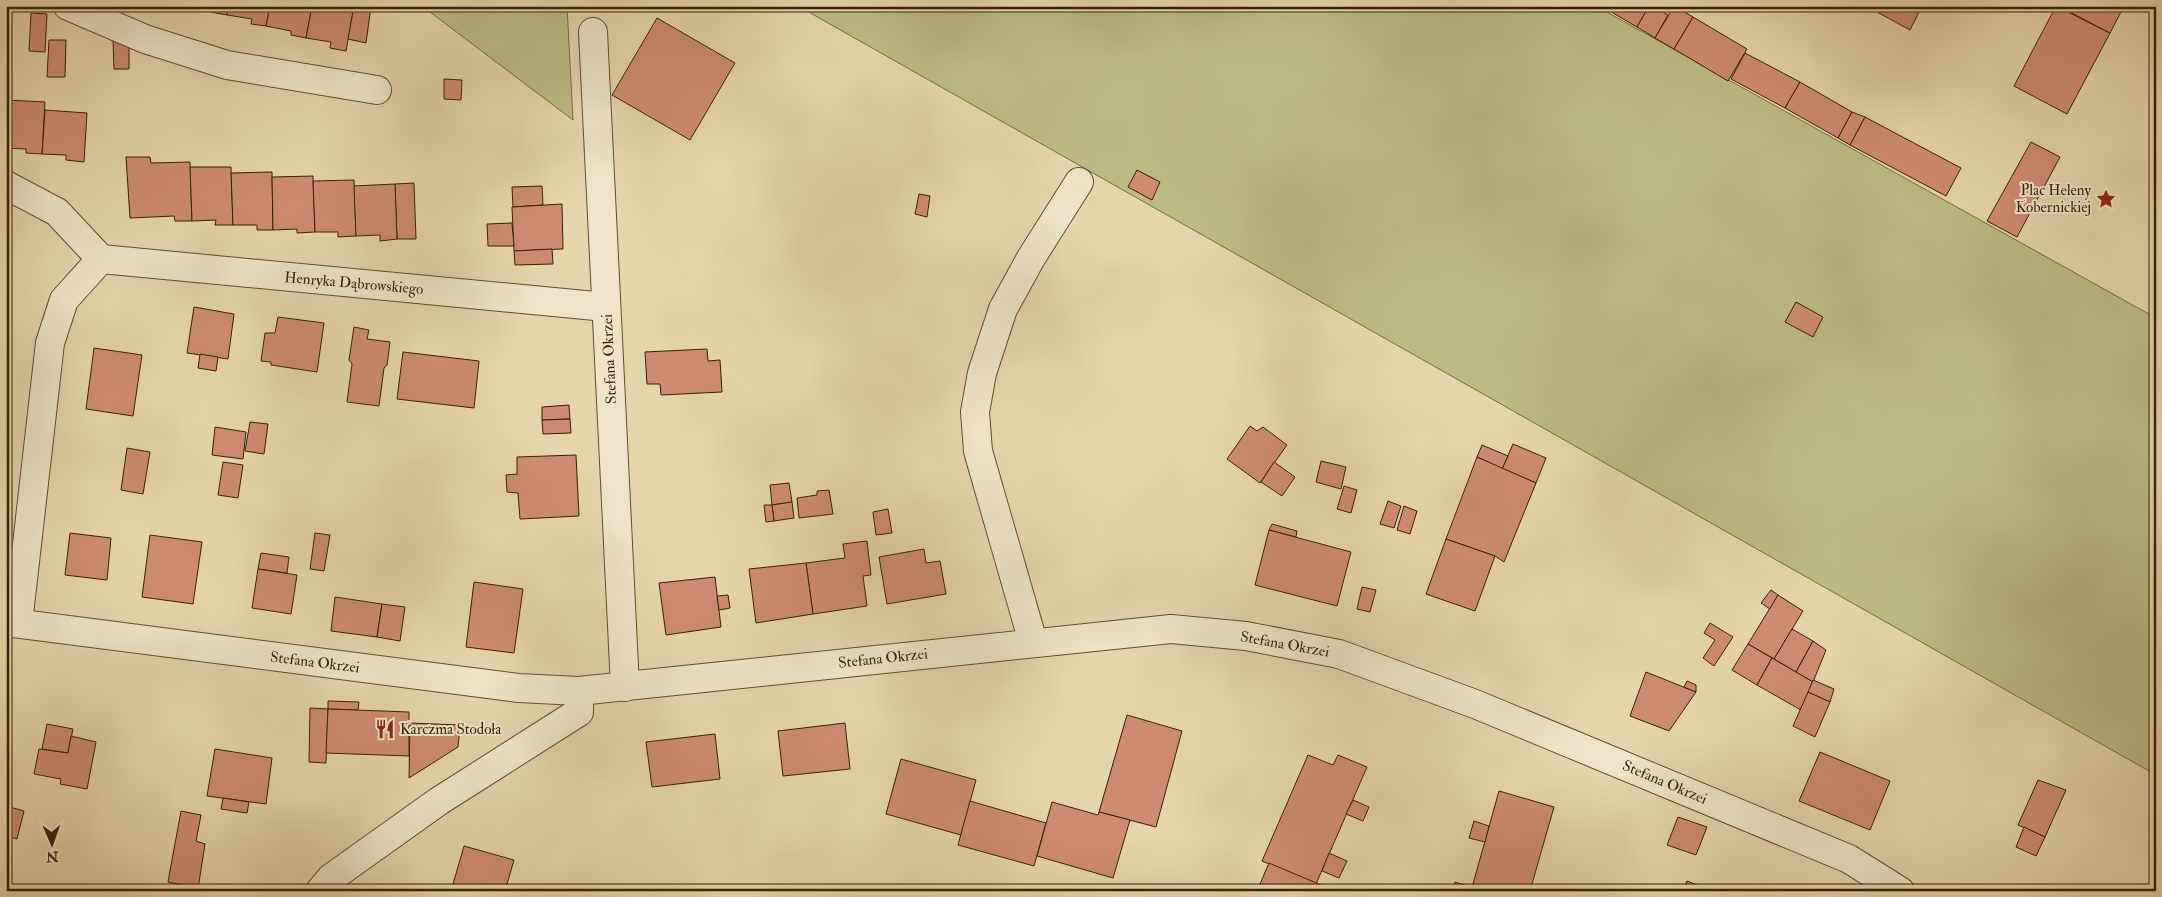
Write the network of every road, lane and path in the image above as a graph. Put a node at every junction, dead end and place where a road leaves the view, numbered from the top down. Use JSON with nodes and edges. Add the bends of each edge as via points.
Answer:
{"nodes":[{"id":1,"x":68,"y":6,"type":"edge"},
{"id":2,"x":593,"y":32,"type":"dead end"},
{"id":3,"x":377,"y":90,"type":"dead end"},
{"id":4,"x":1079,"y":182,"type":"dead end"},
{"id":5,"x":6,"y":185,"type":"edge"},
{"id":6,"x":101,"y":259,"type":"junction"},
{"id":7,"x":606,"y":307,"type":"junction"},
{"id":8,"x":12,"y":622,"type":"edge"},
{"id":9,"x":1033,"y":642,"type":"junction"},
{"id":10,"x":625,"y":686,"type":"junction"},
{"id":11,"x":579,"y":691,"type":"junction"},
{"id":12,"x":320,"y":891,"type":"edge"},
{"id":13,"x":1900,"y":891,"type":"edge"}],
"edges":[{"from":1,"to":3,"type":"street","via":[[145,39],[228,65]]},
{"from":2,"to":7,"type":"street","name":"Stefana Okrzei"},
{"from":4,"to":9,"type":"street","via":[[1003,309],[982,373],[974,412],[978,451]]},
{"from":5,"to":6,"type":"street","via":[[57,212]]},
{"from":6,"to":7,"type":"street","name":"Henryka Dąbrowskiego"},
{"from":6,"to":8,"type":"street","via":[[64,300],[50,343]]},
{"from":7,"to":10,"type":"street","name":"Stefana Okrzei"},
{"from":8,"to":11,"type":"street","name":"Stefana Okrzei","via":[[518,688]]},
{"from":9,"to":10,"type":"street","name":"Stefana Okrzei"},
{"from":9,"to":13,"type":"street","name":"Stefana Okrzei","via":[[1171,629],[1246,636],[1340,654],[1475,704],[1840,855]]},
{"from":10,"to":11,"type":"street","name":"Stefana Okrzei"},
{"from":11,"to":12,"type":"street","via":[[578,712],[439,801],[331,878]]}]}
